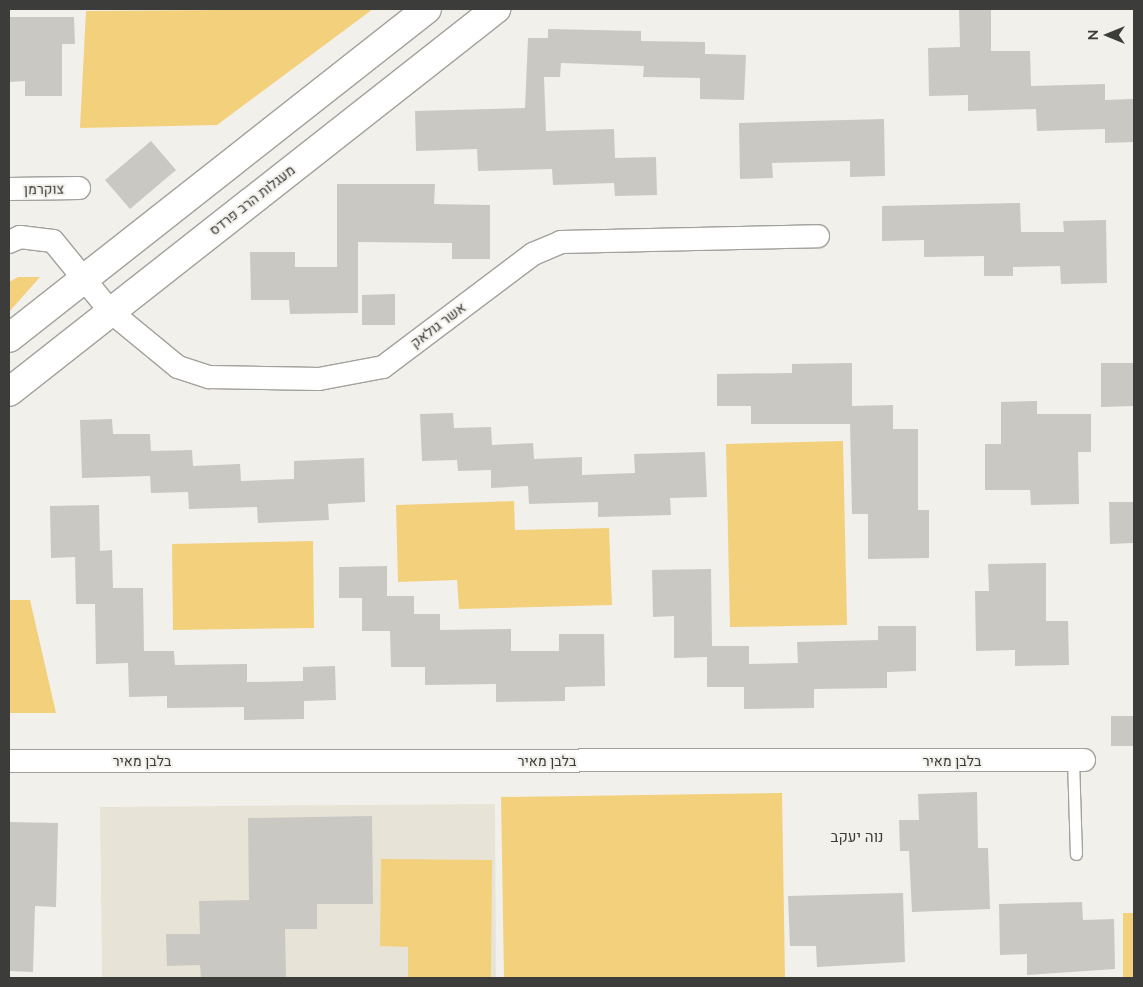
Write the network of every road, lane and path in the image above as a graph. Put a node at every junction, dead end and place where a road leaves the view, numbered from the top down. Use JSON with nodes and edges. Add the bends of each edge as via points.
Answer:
{"nodes":[{"id":1,"x":427,"y":9,"type":"edge"},
{"id":2,"x":496,"y":9,"type":"edge"},
{"id":3,"x":79,"y":188,"type":"dead end"},
{"id":4,"x":9,"y":189,"type":"edge"},
{"id":5,"x":818,"y":236,"type":"dead end"},
{"id":6,"x":9,"y":242,"type":"edge"},
{"id":7,"x":84,"y":279,"type":"junction"},
{"id":8,"x":111,"y":312,"type":"junction"},
{"id":9,"x":9,"y":338,"type":"edge"},
{"id":10,"x":9,"y":392,"type":"edge"},
{"id":11,"x":1079,"y":760,"type":"joint"},
{"id":12,"x":9,"y":761,"type":"edge"},
{"id":13,"x":1076,"y":854,"type":"dead end"}],
"edges":[{"from":1,"to":7,"type":"street"},
{"from":2,"to":8,"type":"street","name":"מעגלות הרב פרדס"},
{"from":3,"to":4,"type":"street","name":"צוקרמן"},
{"from":5,"to":8,"type":"street","name":"אשר גולאק","via":[[562,242],[533,254],[383,367],[319,379],[209,377],[178,367]]},
{"from":6,"to":7,"type":"street","via":[[20,237],[53,241]]},
{"from":7,"to":8,"type":"street","name":"אשר גולאק"},
{"from":7,"to":9,"type":"street"},
{"from":8,"to":10,"type":"street","name":"מעגלות הרב פרדס"},
{"from":11,"to":12,"type":"street","name":"בלבן מאיר"},
{"from":11,"to":13,"type":"lane"}]}
